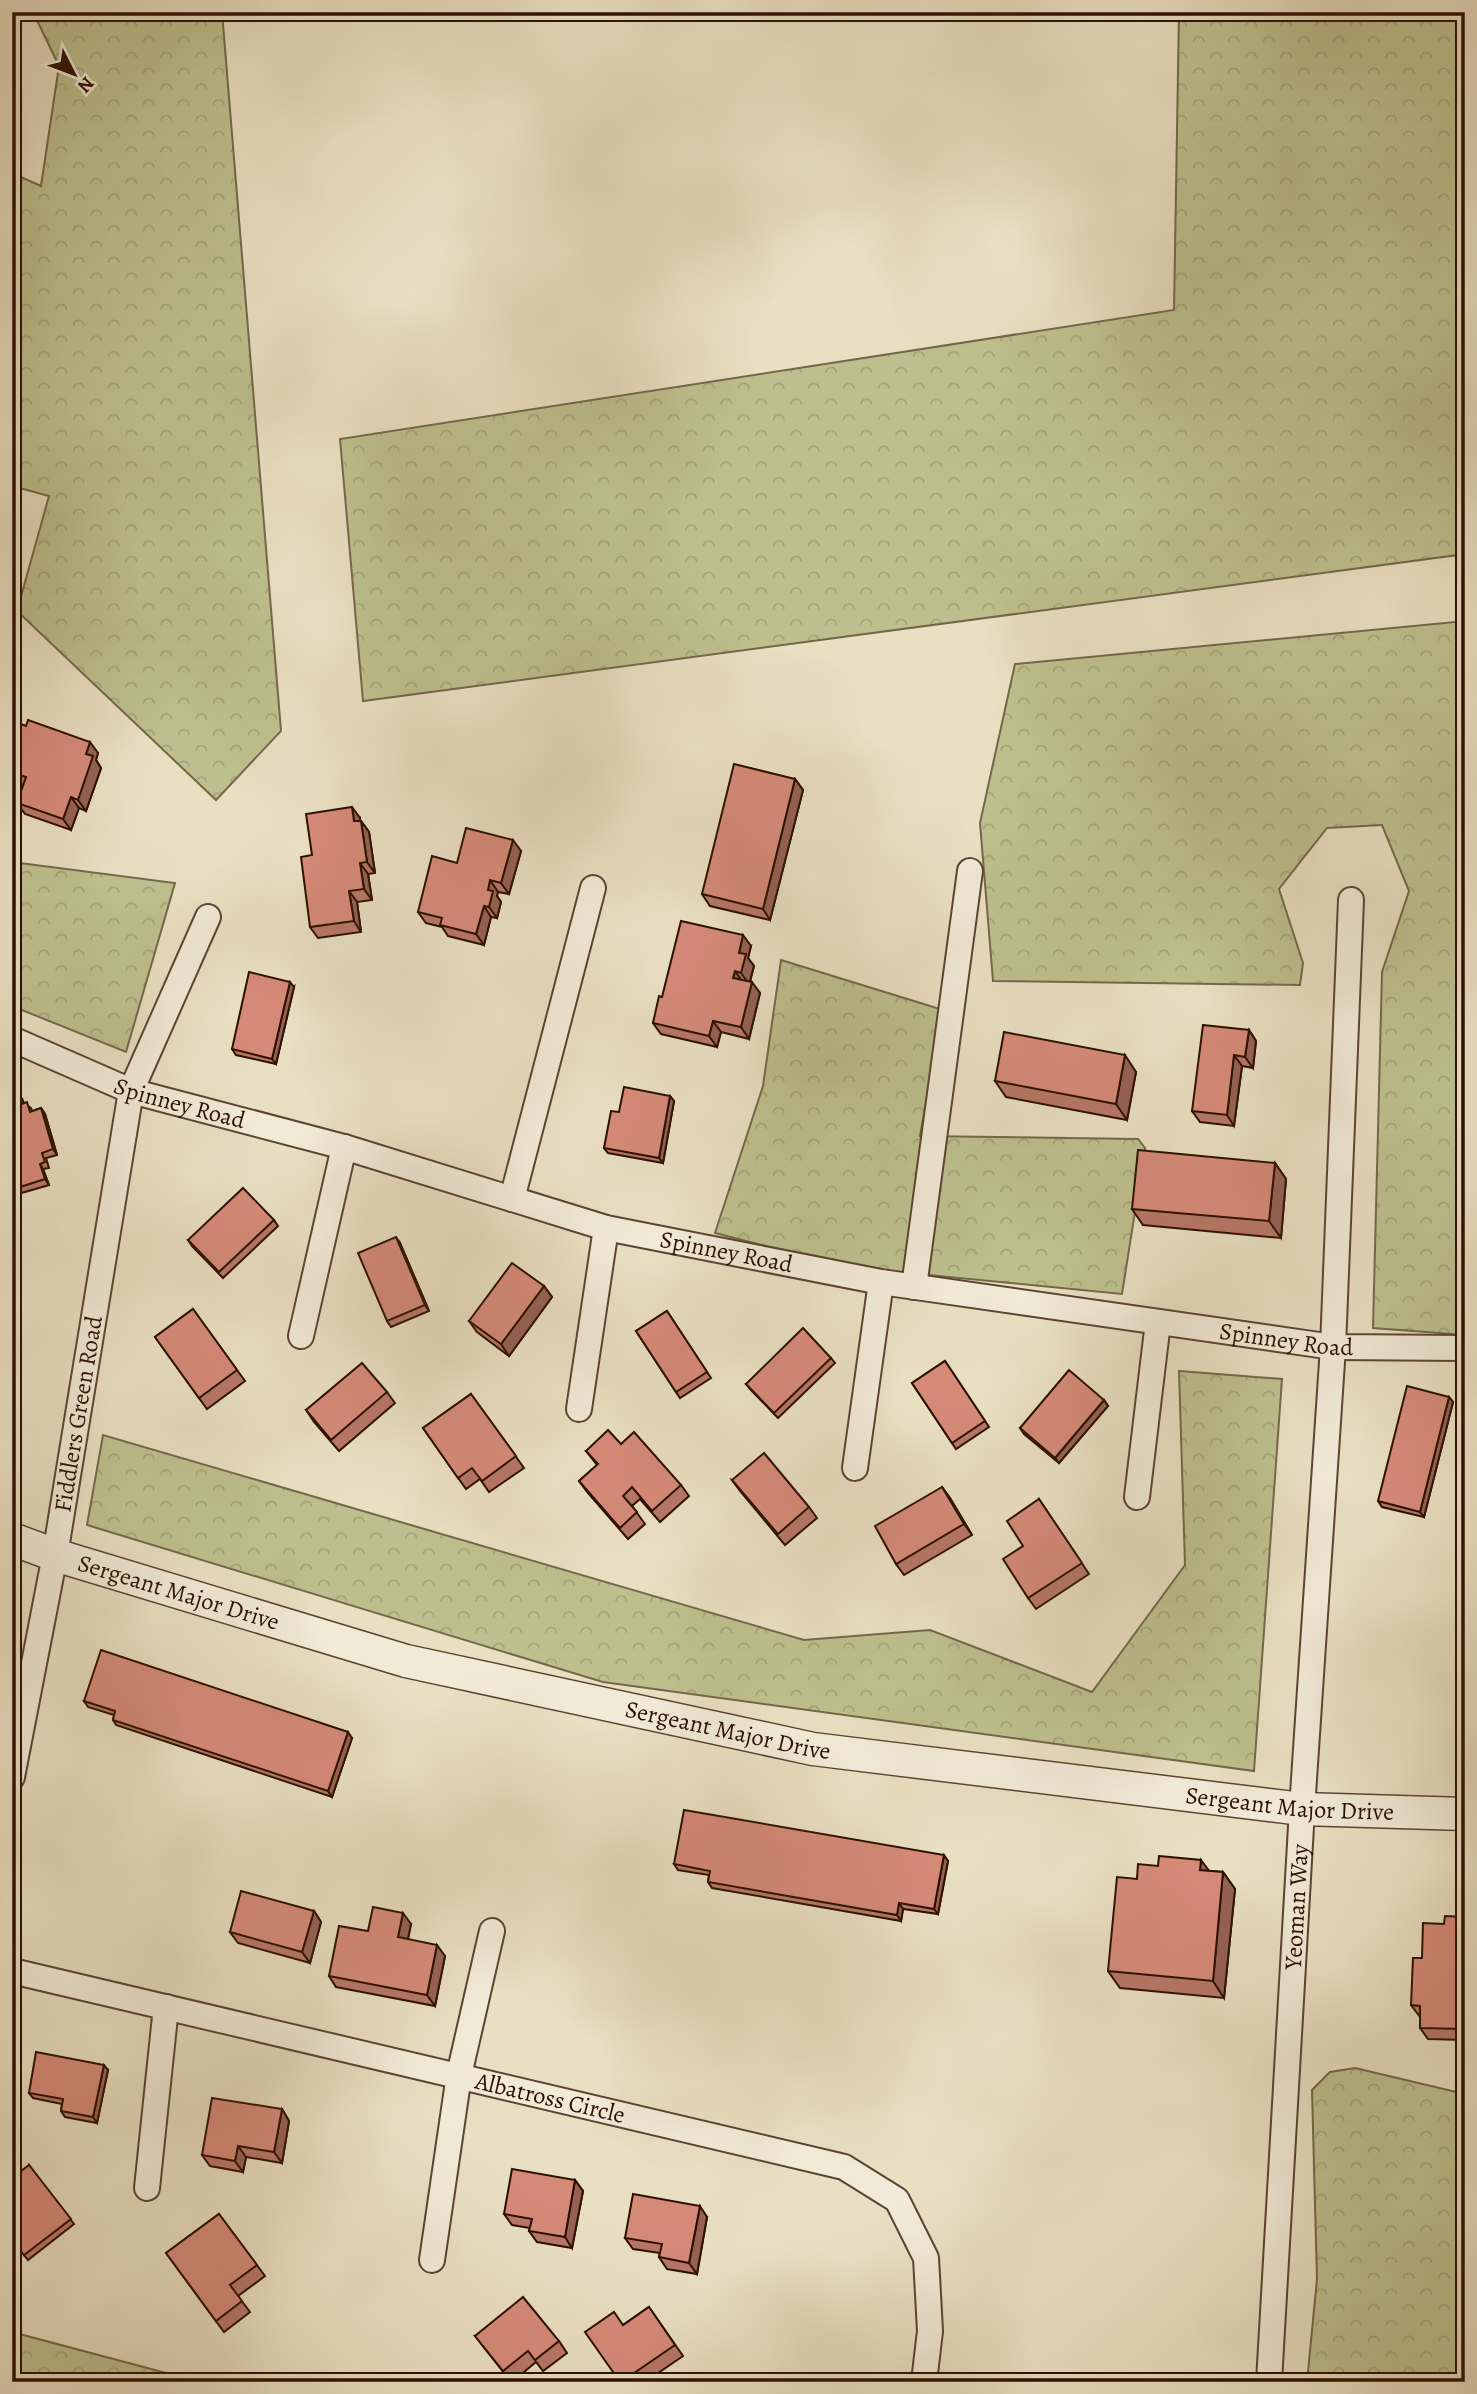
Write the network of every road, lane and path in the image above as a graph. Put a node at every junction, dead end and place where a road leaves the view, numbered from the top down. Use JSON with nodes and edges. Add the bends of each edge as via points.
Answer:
{"nodes":[{"id":1,"x":970,"y":871,"type":"dead end"},
{"id":2,"x":593,"y":888,"type":"dead end"},
{"id":3,"x":1351,"y":900,"type":"dead end"},
{"id":4,"x":208,"y":918,"type":"dead end"},
{"id":5,"x":12,"y":1039,"type":"edge"},
{"id":6,"x":131,"y":1091,"type":"junction"},
{"id":7,"x":344,"y":1147,"type":"junction"},
{"id":8,"x":512,"y":1199,"type":"junction"},
{"id":9,"x":606,"y":1228,"type":"junction"},
{"id":10,"x":881,"y":1282,"type":"junction"},
{"id":11,"x":914,"y":1287,"type":"junction"},
{"id":12,"x":1158,"y":1322,"type":"junction"},
{"id":13,"x":301,"y":1336,"type":"dead end"},
{"id":14,"x":1333,"y":1348,"type":"junction"},
{"id":15,"x":1465,"y":1348,"type":"edge"},
{"id":16,"x":579,"y":1409,"type":"dead end"},
{"id":17,"x":855,"y":1468,"type":"dead end"},
{"id":18,"x":1136,"y":1496,"type":"dead end"},
{"id":19,"x":12,"y":1539,"type":"edge"},
{"id":20,"x":55,"y":1555,"type":"junction"},
{"id":21,"x":12,"y":1777,"type":"edge"},
{"id":22,"x":1302,"y":1809,"type":"junction"},
{"id":23,"x":1465,"y":1814,"type":"edge"},
{"id":24,"x":492,"y":1931,"type":"dead end"},
{"id":25,"x":12,"y":1971,"type":"edge"},
{"id":26,"x":166,"y":2007,"type":"junction"},
{"id":27,"x":459,"y":2076,"type":"junction"},
{"id":28,"x":147,"y":2188,"type":"dead end"},
{"id":29,"x":432,"y":2260,"type":"dead end"},
{"id":30,"x":924,"y":2382,"type":"edge"},
{"id":31,"x":1269,"y":2382,"type":"edge"}],
"edges":[{"from":1,"to":11,"type":"street"},
{"from":2,"to":8,"type":"street"},
{"from":3,"to":14,"type":"street","name":"Yeoman Way"},
{"from":4,"to":6,"type":"street","name":"Fiddlers Green Road"},
{"from":5,"to":6,"type":"street","name":"Spinney Road"},
{"from":6,"to":7,"type":"street","name":"Spinney Road"},
{"from":6,"to":20,"type":"street","name":"Fiddlers Green Road"},
{"from":7,"to":8,"type":"street","name":"Spinney Road"},
{"from":7,"to":13,"type":"street"},
{"from":8,"to":9,"type":"street","name":"Spinney Road"},
{"from":9,"to":10,"type":"street","name":"Spinney Road"},
{"from":9,"to":16,"type":"street"},
{"from":10,"to":11,"type":"street","name":"Spinney Road"},
{"from":10,"to":17,"type":"street"},
{"from":11,"to":12,"type":"street","name":"Spinney Road"},
{"from":12,"to":14,"type":"street","name":"Spinney Road"},
{"from":12,"to":18,"type":"street"},
{"from":14,"to":15,"type":"street","name":"Spinney Road"},
{"from":14,"to":22,"type":"street","name":"Yeoman Way"},
{"from":19,"to":20,"type":"street","name":"Sergeant Major Drive"},
{"from":20,"to":21,"type":"street","name":"Fiddlers Green Road"},
{"from":20,"to":22,"type":"street","name":"Sergeant Major Drive","via":[[406,1661],[813,1749]]},
{"from":22,"to":23,"type":"street","name":"Sergeant Major Drive"},
{"from":22,"to":31,"type":"street","name":"Yeoman Way"},
{"from":24,"to":27,"type":"street"},
{"from":25,"to":26,"type":"street","name":"Albatross Circle"},
{"from":26,"to":27,"type":"street","name":"Albatross Circle"},
{"from":26,"to":28,"type":"street"},
{"from":27,"to":29,"type":"street"},
{"from":27,"to":30,"type":"street","name":"Albatross Circle","via":[[844,2167],[897,2200],[926,2258],[930,2331]]}]}
